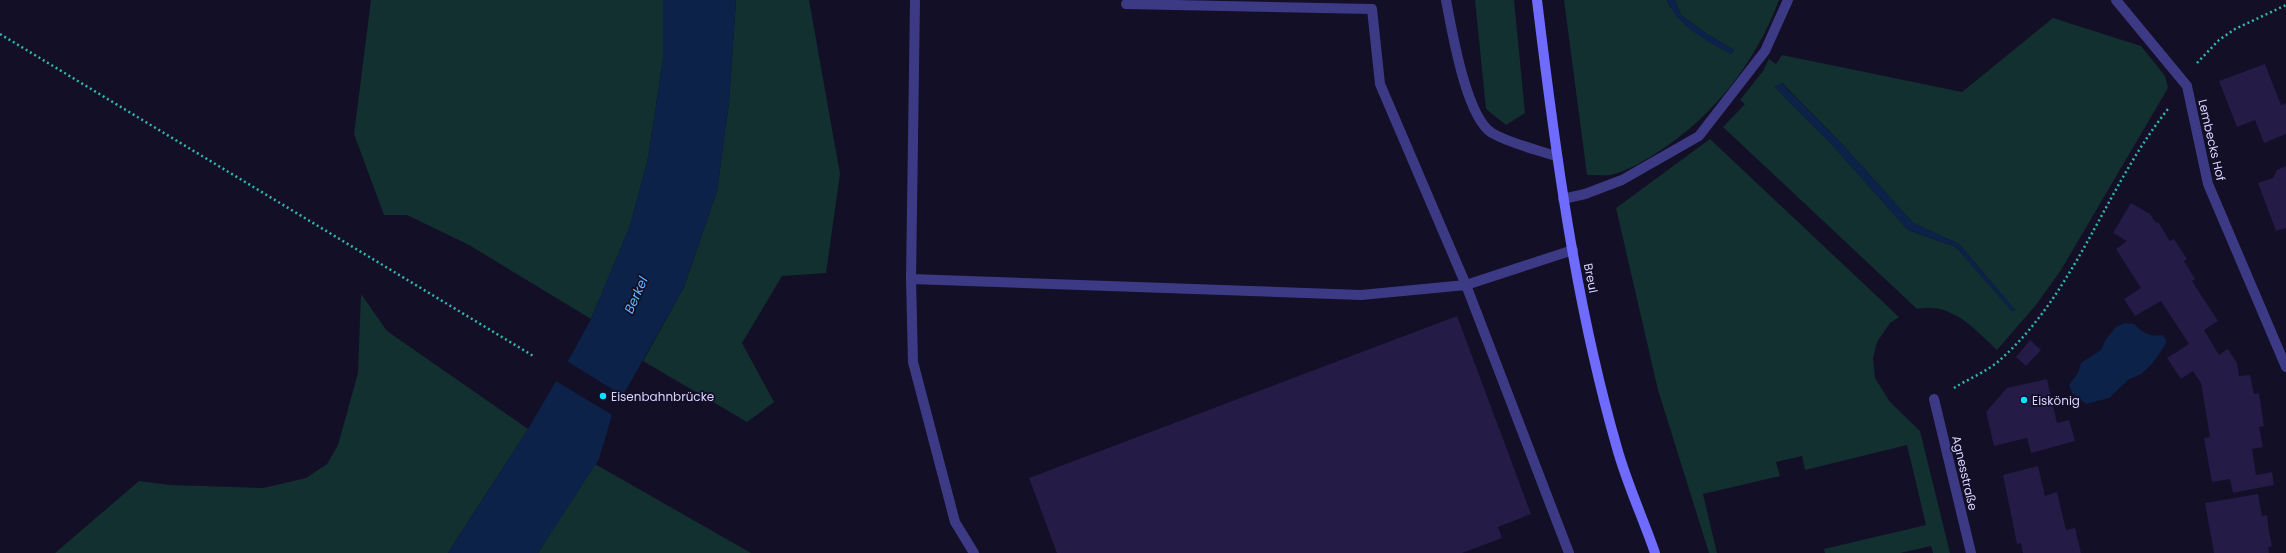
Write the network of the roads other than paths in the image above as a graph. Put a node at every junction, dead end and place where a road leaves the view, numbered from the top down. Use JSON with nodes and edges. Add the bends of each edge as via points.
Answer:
{"nodes":[{"id":1,"x":915,"y":0,"type":"edge"},
{"id":2,"x":1446,"y":0,"type":"edge"},
{"id":3,"x":1537,"y":0,"type":"edge"},
{"id":4,"x":1788,"y":0,"type":"edge"},
{"id":5,"x":2116,"y":0,"type":"edge"},
{"id":6,"x":1126,"y":4,"type":"dead end"},
{"id":7,"x":1556,"y":156,"type":"junction"},
{"id":8,"x":1563,"y":199,"type":"junction"},
{"id":9,"x":1572,"y":250,"type":"junction"},
{"id":10,"x":911,"y":279,"type":"junction"},
{"id":11,"x":1466,"y":284,"type":"junction"},
{"id":12,"x":2286,"y":367,"type":"edge"},
{"id":13,"x":1934,"y":399,"type":"road end"},
{"id":14,"x":974,"y":553,"type":"edge"},
{"id":15,"x":1569,"y":553,"type":"edge"},
{"id":16,"x":1655,"y":553,"type":"edge"},
{"id":17,"x":1971,"y":553,"type":"edge"}],
"edges":[{"from":1,"to":10,"type":"street"},
{"from":2,"to":7,"type":"street","via":[[1459,62],[1475,113],[1483,126],[1492,133]]},
{"from":3,"to":7,"type":"main road","name":"Breul"},
{"from":4,"to":8,"type":"street","via":[[1765,51],[1699,136],[1622,180]]},
{"from":5,"to":12,"type":"street","name":"Lembecks Hof","via":[[2187,86],[2208,184]]},
{"from":6,"to":11,"type":"street","via":[[1372,9],[1380,84]]},
{"from":7,"to":8,"type":"main road","name":"Breul"},
{"from":8,"to":9,"type":"main road","name":"Breul"},
{"from":9,"to":11,"type":"street"},
{"from":9,"to":16,"type":"main road","name":"Breul","via":[[1617,449]]},
{"from":10,"to":11,"type":"street","via":[[1361,295]]},
{"from":10,"to":14,"type":"street","via":[[912,362],[955,522]]},
{"from":11,"to":15,"type":"street"},
{"from":13,"to":17,"type":"street","name":"Agnesstraße"}]}
